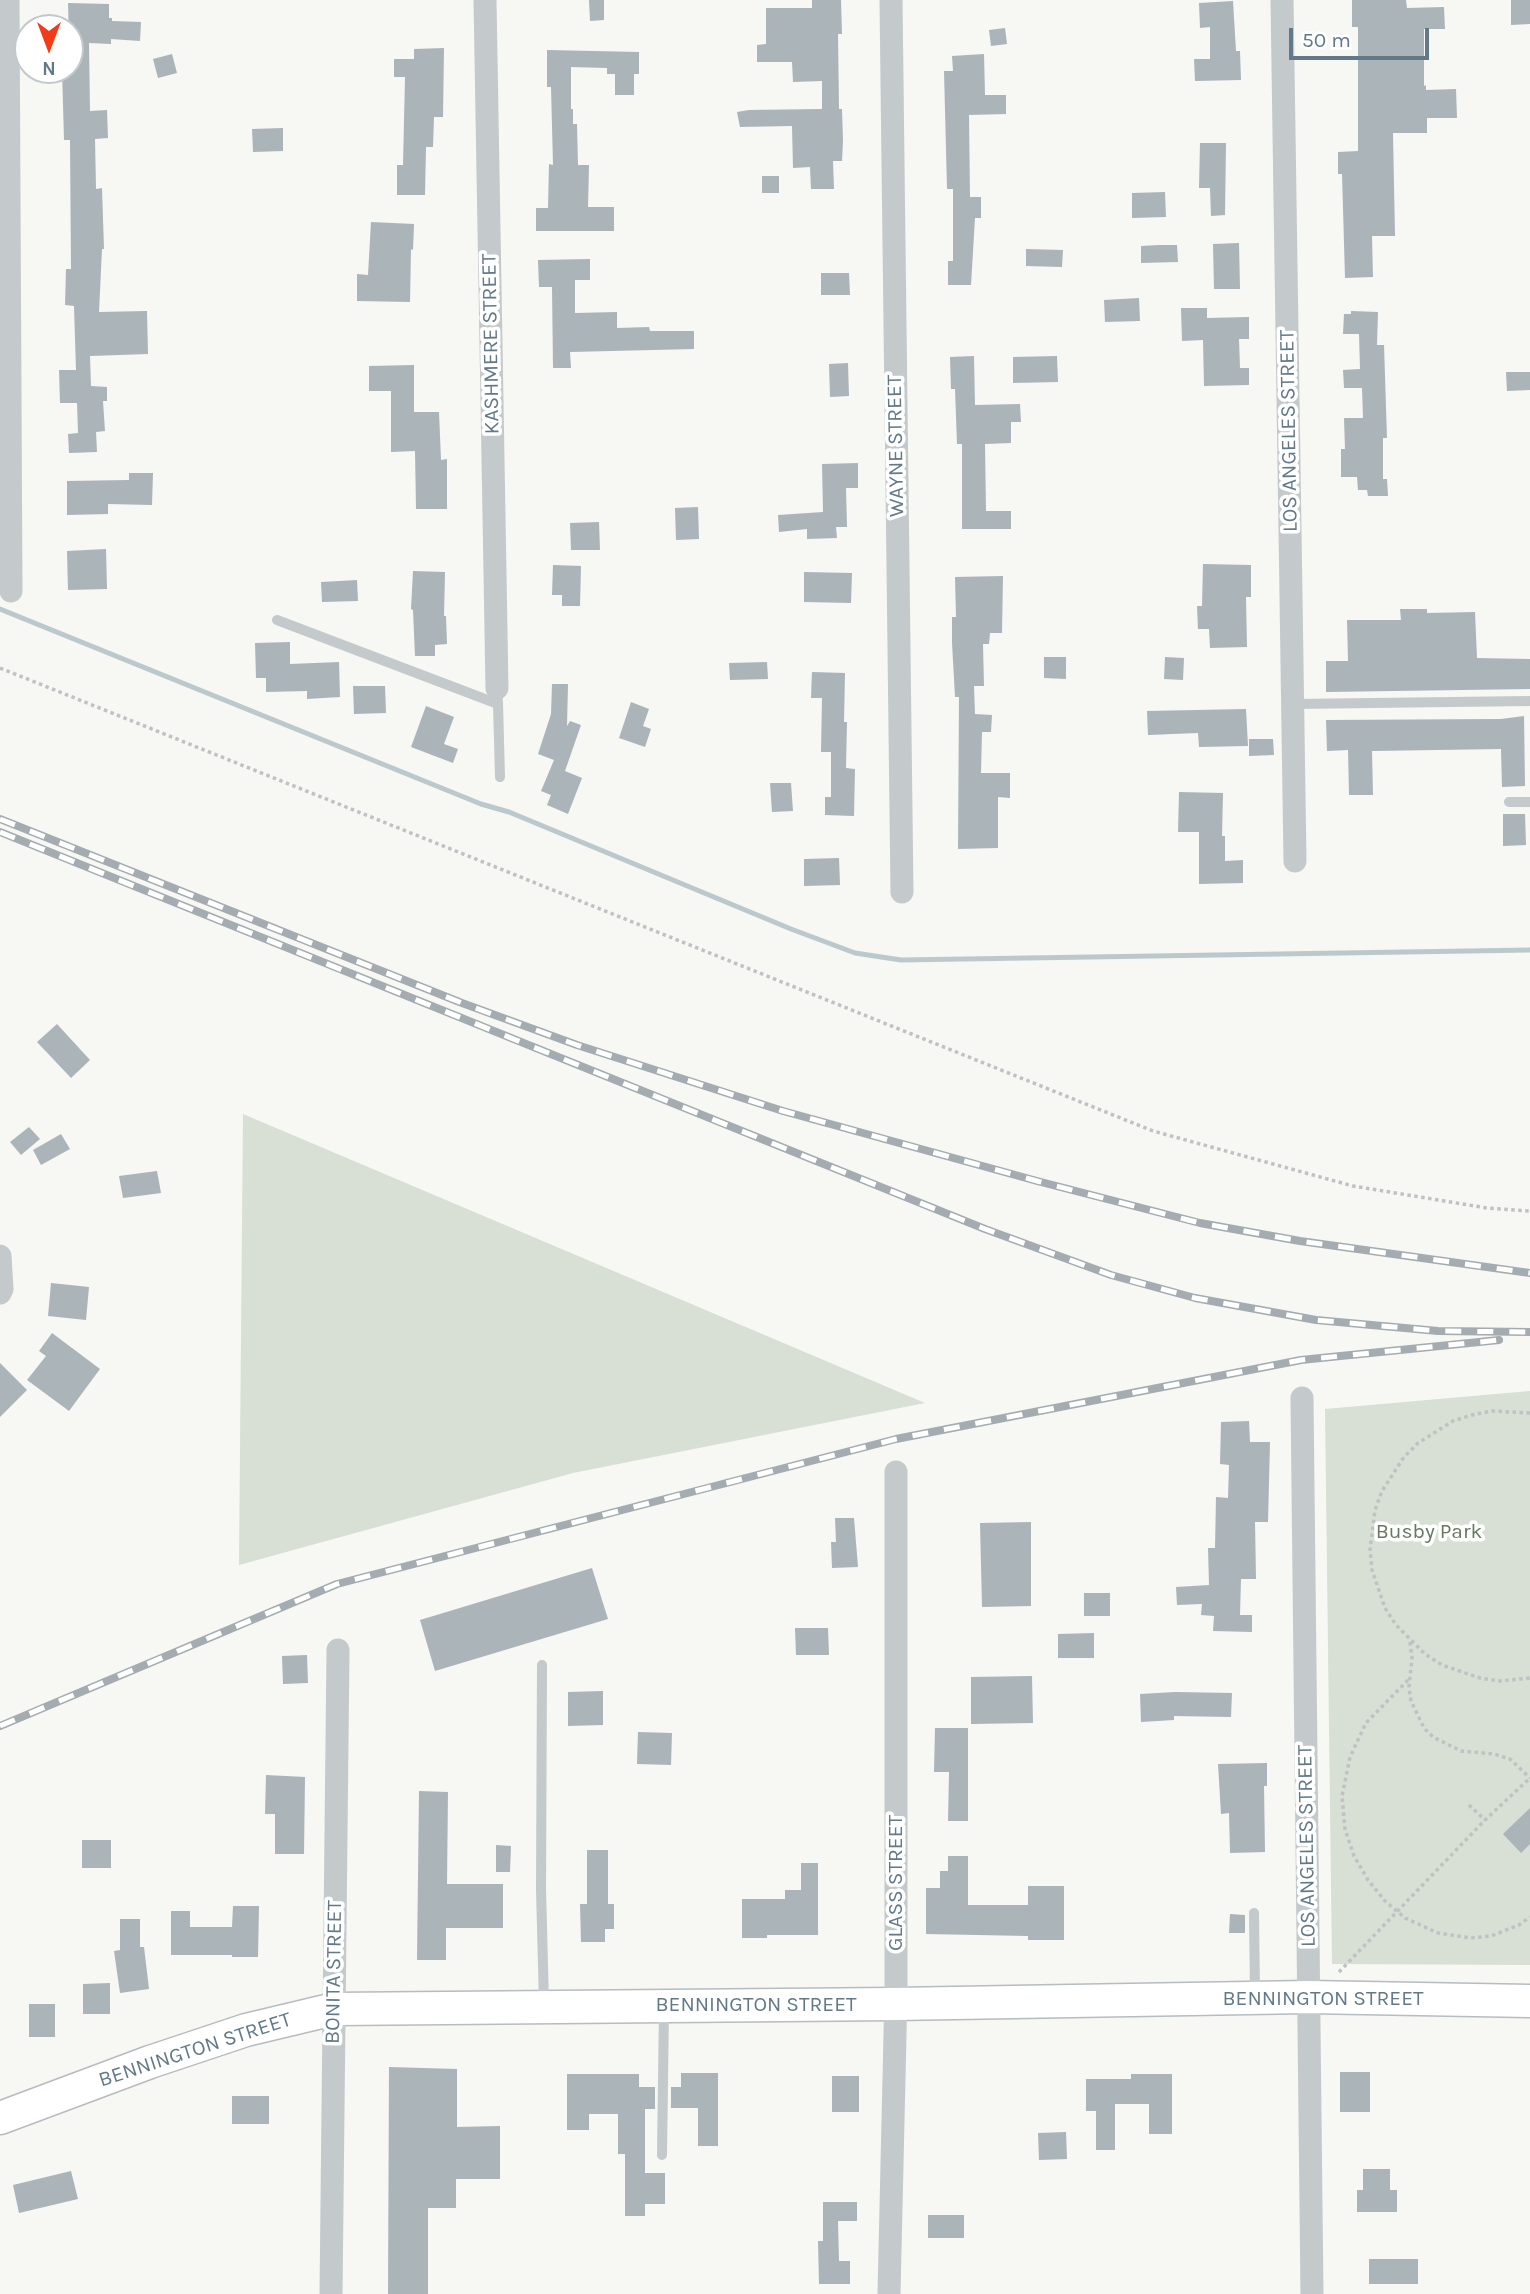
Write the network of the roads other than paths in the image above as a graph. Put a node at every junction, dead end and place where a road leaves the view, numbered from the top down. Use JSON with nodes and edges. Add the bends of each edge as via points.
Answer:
{"nodes":[{"id":1,"x":8,"y":0,"type":"edge"},
{"id":2,"x":485,"y":0,"type":"edge"},
{"id":3,"x":891,"y":0,"type":"edge"},
{"id":4,"x":1282,"y":0,"type":"edge"},
{"id":5,"x":11,"y":591,"type":"dead end"},
{"id":6,"x":277,"y":620,"type":"dead end"},
{"id":7,"x":498,"y":696,"type":"junction"},
{"id":8,"x":1530,"y":701,"type":"edge"},
{"id":9,"x":1293,"y":704,"type":"junction"},
{"id":10,"x":500,"y":777,"type":"dead end"},
{"id":11,"x":1509,"y":802,"type":"dead end"},
{"id":12,"x":1530,"y":802,"type":"edge"},
{"id":13,"x":1295,"y":862,"type":"dead end"},
{"id":14,"x":902,"y":892,"type":"dead end"},
{"id":15,"x":0,"y":1258,"type":"edge"},
{"id":16,"x":0,"y":1293,"type":"edge"},
{"id":17,"x":1302,"y":1398,"type":"dead end"},
{"id":18,"x":896,"y":1472,"type":"dead end"},
{"id":19,"x":338,"y":1650,"type":"dead end"},
{"id":20,"x":542,"y":1665,"type":"dead end"},
{"id":21,"x":1254,"y":1913,"type":"dead end"},
{"id":22,"x":1308,"y":1997,"type":"junction"},
{"id":23,"x":1255,"y":1998,"type":"junction"},
{"id":24,"x":1530,"y":2001,"type":"edge"},
{"id":25,"x":895,"y":2004,"type":"junction"},
{"id":26,"x":664,"y":2006,"type":"junction"},
{"id":27,"x":544,"y":2007,"type":"junction"},
{"id":28,"x":334,"y":2009,"type":"junction"},
{"id":29,"x":0,"y":2118,"type":"edge"},
{"id":30,"x":662,"y":2155,"type":"dead end"},
{"id":31,"x":331,"y":2294,"type":"edge"},
{"id":32,"x":889,"y":2294,"type":"edge"},
{"id":33,"x":1312,"y":2294,"type":"edge"}],
"edges":[{"from":1,"to":5,"type":"street"},
{"from":2,"to":7,"type":"street","name":"KASHMERE STREET"},
{"from":3,"to":14,"type":"street","name":"WAYNE STREET"},
{"from":4,"to":9,"type":"street","name":"LOS ANGELES STREET"},
{"from":6,"to":7,"type":"lane"},
{"from":7,"to":10,"type":"lane"},
{"from":8,"to":9,"type":"lane"},
{"from":9,"to":13,"type":"street","name":"LOS ANGELES STREET"},
{"from":11,"to":12,"type":"lane"},
{"from":15,"to":16,"type":"street"},
{"from":17,"to":22,"type":"street","name":"LOS ANGELES STREET"},
{"from":18,"to":25,"type":"street","name":"GLASS STREET"},
{"from":19,"to":28,"type":"street","name":"BONITA STREET"},
{"from":20,"to":27,"type":"lane"},
{"from":21,"to":23,"type":"lane"},
{"from":22,"to":23,"type":"street","name":"BENNINGTON STREET"},
{"from":22,"to":24,"type":"street","name":"BENNINGTON STREET"},
{"from":22,"to":33,"type":"street","name":"LOS ANGELES STREET"},
{"from":23,"to":25,"type":"street","name":"BENNINGTON STREET"},
{"from":25,"to":26,"type":"street","name":"BENNINGTON STREET"},
{"from":25,"to":32,"type":"street","name":"GLASS STREET"},
{"from":26,"to":27,"type":"street","name":"BENNINGTON STREET"},
{"from":26,"to":30,"type":"lane"},
{"from":27,"to":28,"type":"street","name":"BENNINGTON STREET"},
{"from":28,"to":29,"type":"street","name":"BENNINGTON STREET","via":[[246,2029]]},
{"from":28,"to":31,"type":"street","name":"BONITA STREET"}]}
